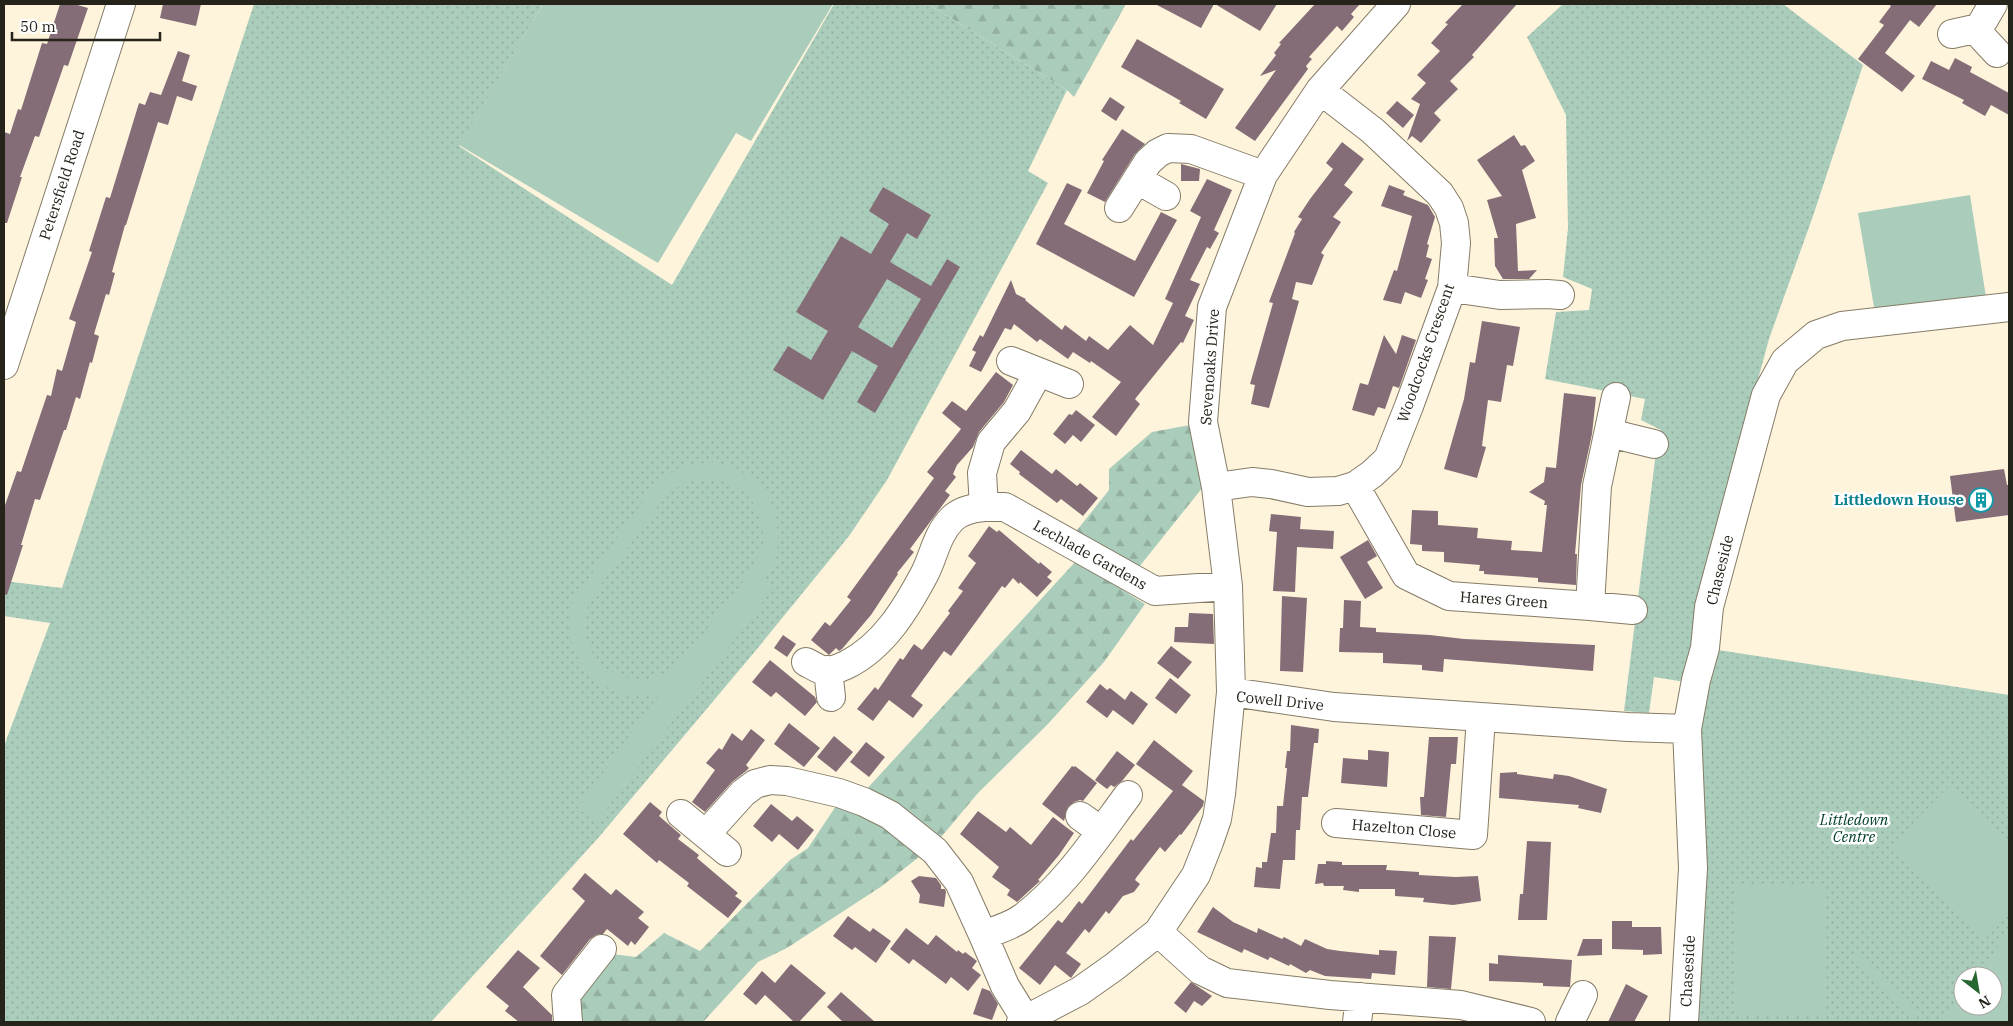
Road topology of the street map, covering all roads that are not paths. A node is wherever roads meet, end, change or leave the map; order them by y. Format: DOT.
graph roads {
  1 [pos="121,4"];
  2 [pos="1993,4"];
  3 [pos="1392,5"];
  4 [pos="1979,28"];
  5 [pos="1952,34"];
  6 [pos="1997,52"];
  7 [pos="1320,90"];
  8 [pos="1263,175"];
  9 [pos="1138,180"];
  10 [pos="1166,196"];
  11 [pos="1119,208"];
  12 [pos="1452,288"];
  13 [pos="1560,296"];
  14 [pos="2009,307"];
  15 [pos="1011,361"];
  16 [pos="4,366"];
  17 [pos="1038,373"];
  18 [pos="1069,384"];
  19 [pos="1616,397"];
  20 [pos="1609,433"];
  21 [pos="1654,444"];
  22 [pos="1354,486"];
  23 [pos="1216,487"];
  24 [pos="984,507"];
  25 [pos="1228,586"];
  26 [pos="1590,606"];
  27 [pos="1633,610"];
  28 [pos="822,676"];
  29 [pos="1231,692"];
  30 [pos="1481,717"];
  31 [pos="1687,728"];
  32 [pos="1128,795"];
  33 [pos="681,814"];
  34 [pos="1336,823"];
  35 [pos="706,834"];
  36 [pos="727,852"];
  37 [pos="1158,932"];
  38 [pos="983,935"];
  39 [pos="602,948"];
  40 [pos="1583,995"];
  41 [pos="1359,1010"];
  42 [pos="1023,1021"];
  43 [pos="568,1022"];
  44 [pos="1531,1022"];
  45 [pos="1570,1022"];
  46 [pos="1684,1022"];
  1 -- 16 [label="street, Petersfield Road"];
  2 -- 4 [label="street"];
  3 -- 7 [label="street, Sevenoaks Drive"];
  4 -- 5 [label="street"];
  4 -- 6 [label="street"];
  7 -- 8 [label="street, Sevenoaks Drive"];
  7 -- 12 [label="street, Woodcocks Crescent"];
  8 -- 9 [label="street"];
  8 -- 23 [label="street, Sevenoaks Drive"];
  9 -- 10 [label="street"];
  9 -- 11 [label="street"];
  12 -- 13 [label="street"];
  12 -- 22 [label="street, Woodcocks Crescent"];
  14 -- 31 [label="street, Chaseside"];
  15 -- 17 [label="street"];
  17 -- 18 [label="street"];
  17 -- 24 [label="street"];
  19 -- 20 [label="street"];
  20 -- 21 [label="street"];
  20 -- 26 [label="street"];
  22 -- 23 [label="street, Woodcocks Crescent"];
  22 -- 26 [label="street, Hares Green"];
  23 -- 25 [label="street, Sevenoaks Drive"];
  24 -- 25 [label="street, Lechlade Gardens"];
  24 -- 28 [label="street, Lechlade Gardens"];
  25 -- 29 [label="street, Sevenoaks Drive"];
  26 -- 27 [label="street, Hares Green"];
  29 -- 30 [label="street, Cowell Drive"];
  29 -- 37 [label="street, Cowell Drive"];
  30 -- 31 [label="street, Cowell Drive"];
  30 -- 34 [label="street, Hazelton Close"];
  31 -- 46 [label="street, Chaseside"];
  32 -- 38 [label="street"];
  33 -- 35 [label="street"];
  35 -- 36 [label="street"];
  35 -- 38 [label="street"];
  37 -- 41 [label="street"];
  37 -- 42 [label="street, Cowell Drive"];
  38 -- 42 [label="street"];
  39 -- 43 [label="street"];
  40 -- 45 [label="street"];
  41 -- 44 [label="street"];
}
